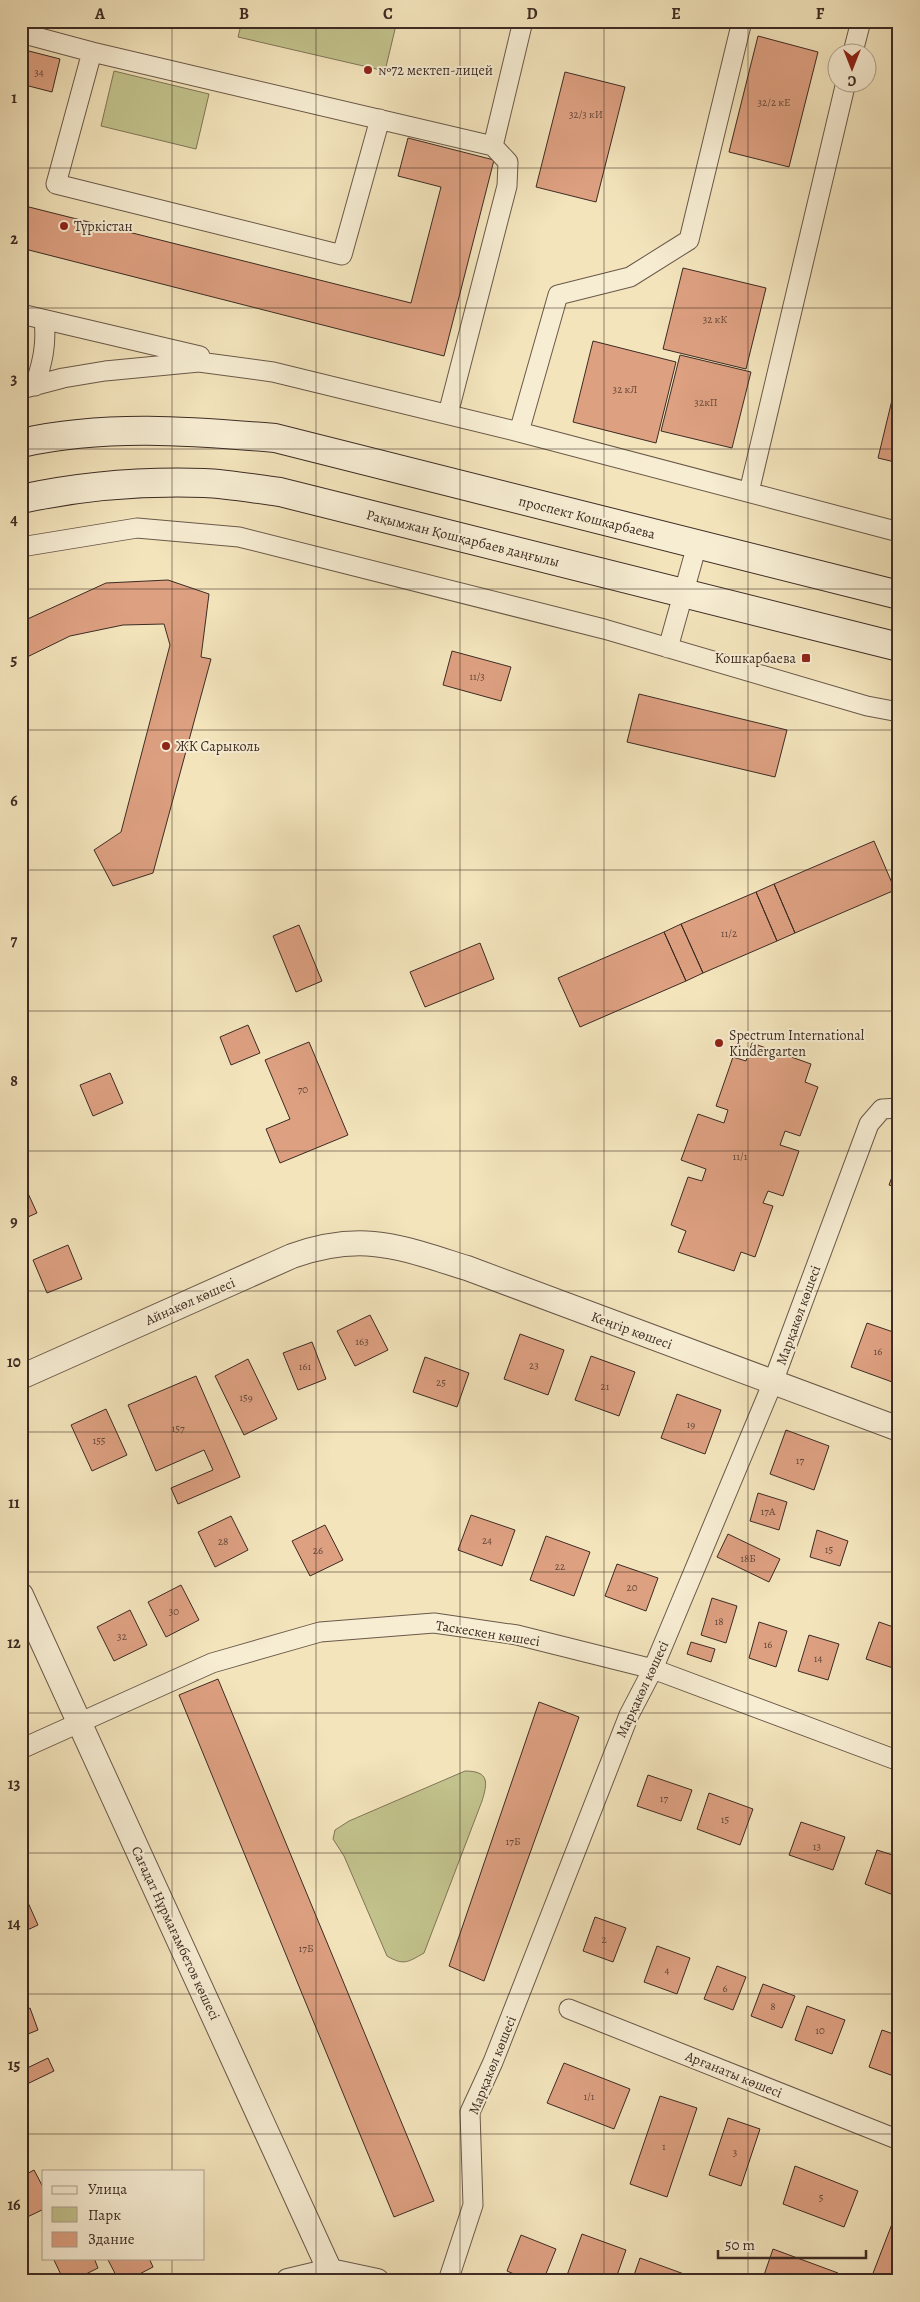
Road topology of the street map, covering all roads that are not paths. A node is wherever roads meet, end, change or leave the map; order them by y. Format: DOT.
graph roads {
  1 [pos="523,21"];
  2 [pos="742,21"];
  3 [pos="861,21"];
  4 [pos="21,33"];
  5 [pos="856,42"];
  6 [pos="92,52"];
  7 [pos="844,92"];
  8 [pos="380,119"];
  9 [pos="493,146"];
  10 [pos="34,318"];
  11 [pos="21,329"];
  12 [pos="262,370"];
  13 [pos="28,388"];
  14 [pos="448,414"];
  15 [pos="519,432"];
  16 [pos="21,444"];
  17 [pos="749,492"];
  18 [pos="21,499"];
  19 [pos="899,532"];
  20 [pos="697,545"];
  21 [pos="21,547"];
  22 [pos="683,593"];
  23 [pos="899,595"];
  24 [pos="899,647"];
  25 [pos="668,648"];
  26 [pos="899,712"];
  27 [pos="890,1108"];
  28 [pos="363,1242"];
  29 [pos="21,1377"];
  30 [pos="773,1382"];
  31 [pos="899,1429"];
  32 [pos="21,1596"];
  33 [pos="653,1669"];
  34 [pos="80,1723"];
  35 [pos="21,1749"];
  36 [pos="899,1761"];
  37 [pos="569,2009"];
  38 [pos="899,2140"];
  39 [pos="330,2272"];
  40 [pos="288,2281"];
  41 [pos="377,2281"];
  42 [pos="448,2281"];
  1 -- 9 [label="street"];
  2 -- 15 [label="street"];
  3 -- 5 [label="street"];
  4 -- 6 [label="street"];
  6 -- 8 [label="street"];
  6 -- 8 [label="street"];
  7 -- 17 [label="street"];
  8 -- 9 [label="street"];
  9 -- 14 [label="street"];
  10 -- 11 [label="street"];
  10 -- 12 [label="street"];
  10 -- 13 [label="street"];
  12 -- 13 [label="street"];
  12 -- 14 [label="street"];
  14 -- 15 [label="street"];
  15 -- 17 [label="street"];
  16 -- 20 [label="main road, проспект Кошкарбаева"];
  17 -- 19 [label="street"];
  18 -- 22 [label="main road, Рақымжан Қошқарбаев даңғылы"];
  20 -- 22 [label="street"];
  20 -- 23 [label="main road, проспект Кошкарбаева"];
  21 -- 25 [label="street"];
  22 -- 24 [label="main road, Рақымжан Қошқарбаев даңғылы"];
  22 -- 25 [label="street"];
  25 -- 26 [label="street"];
  27 -- 30 [label="street, Марқакөл көшесі"];
  28 -- 29 [label="street, Айнакөл көшесі"];
  28 -- 30 [label="street, Кеңгір көшесі"];
  30 -- 31 [label="street, Кеңгір көшесі"];
  30 -- 33 [label="street, Марқакөл көшесі"];
  32 -- 34 [label="street, Сағадат Нұрмағамбетов көшесі"];
  33 -- 34 [label="street, Таскескен көшесі"];
  33 -- 36 [label="street, Таскескен көшесі"];
  33 -- 42 [label="street, Марқакөл көшесі"];
  34 -- 35 [label="street, Таскескен көшесі"];
  34 -- 39 [label="street, Сағадат Нұрмағамбетов көшесі"];
  37 -- 38 [label="street, Арғанаты көшесі"];
  39 -- 40 [label="street"];
  39 -- 41 [label="street"];
}
